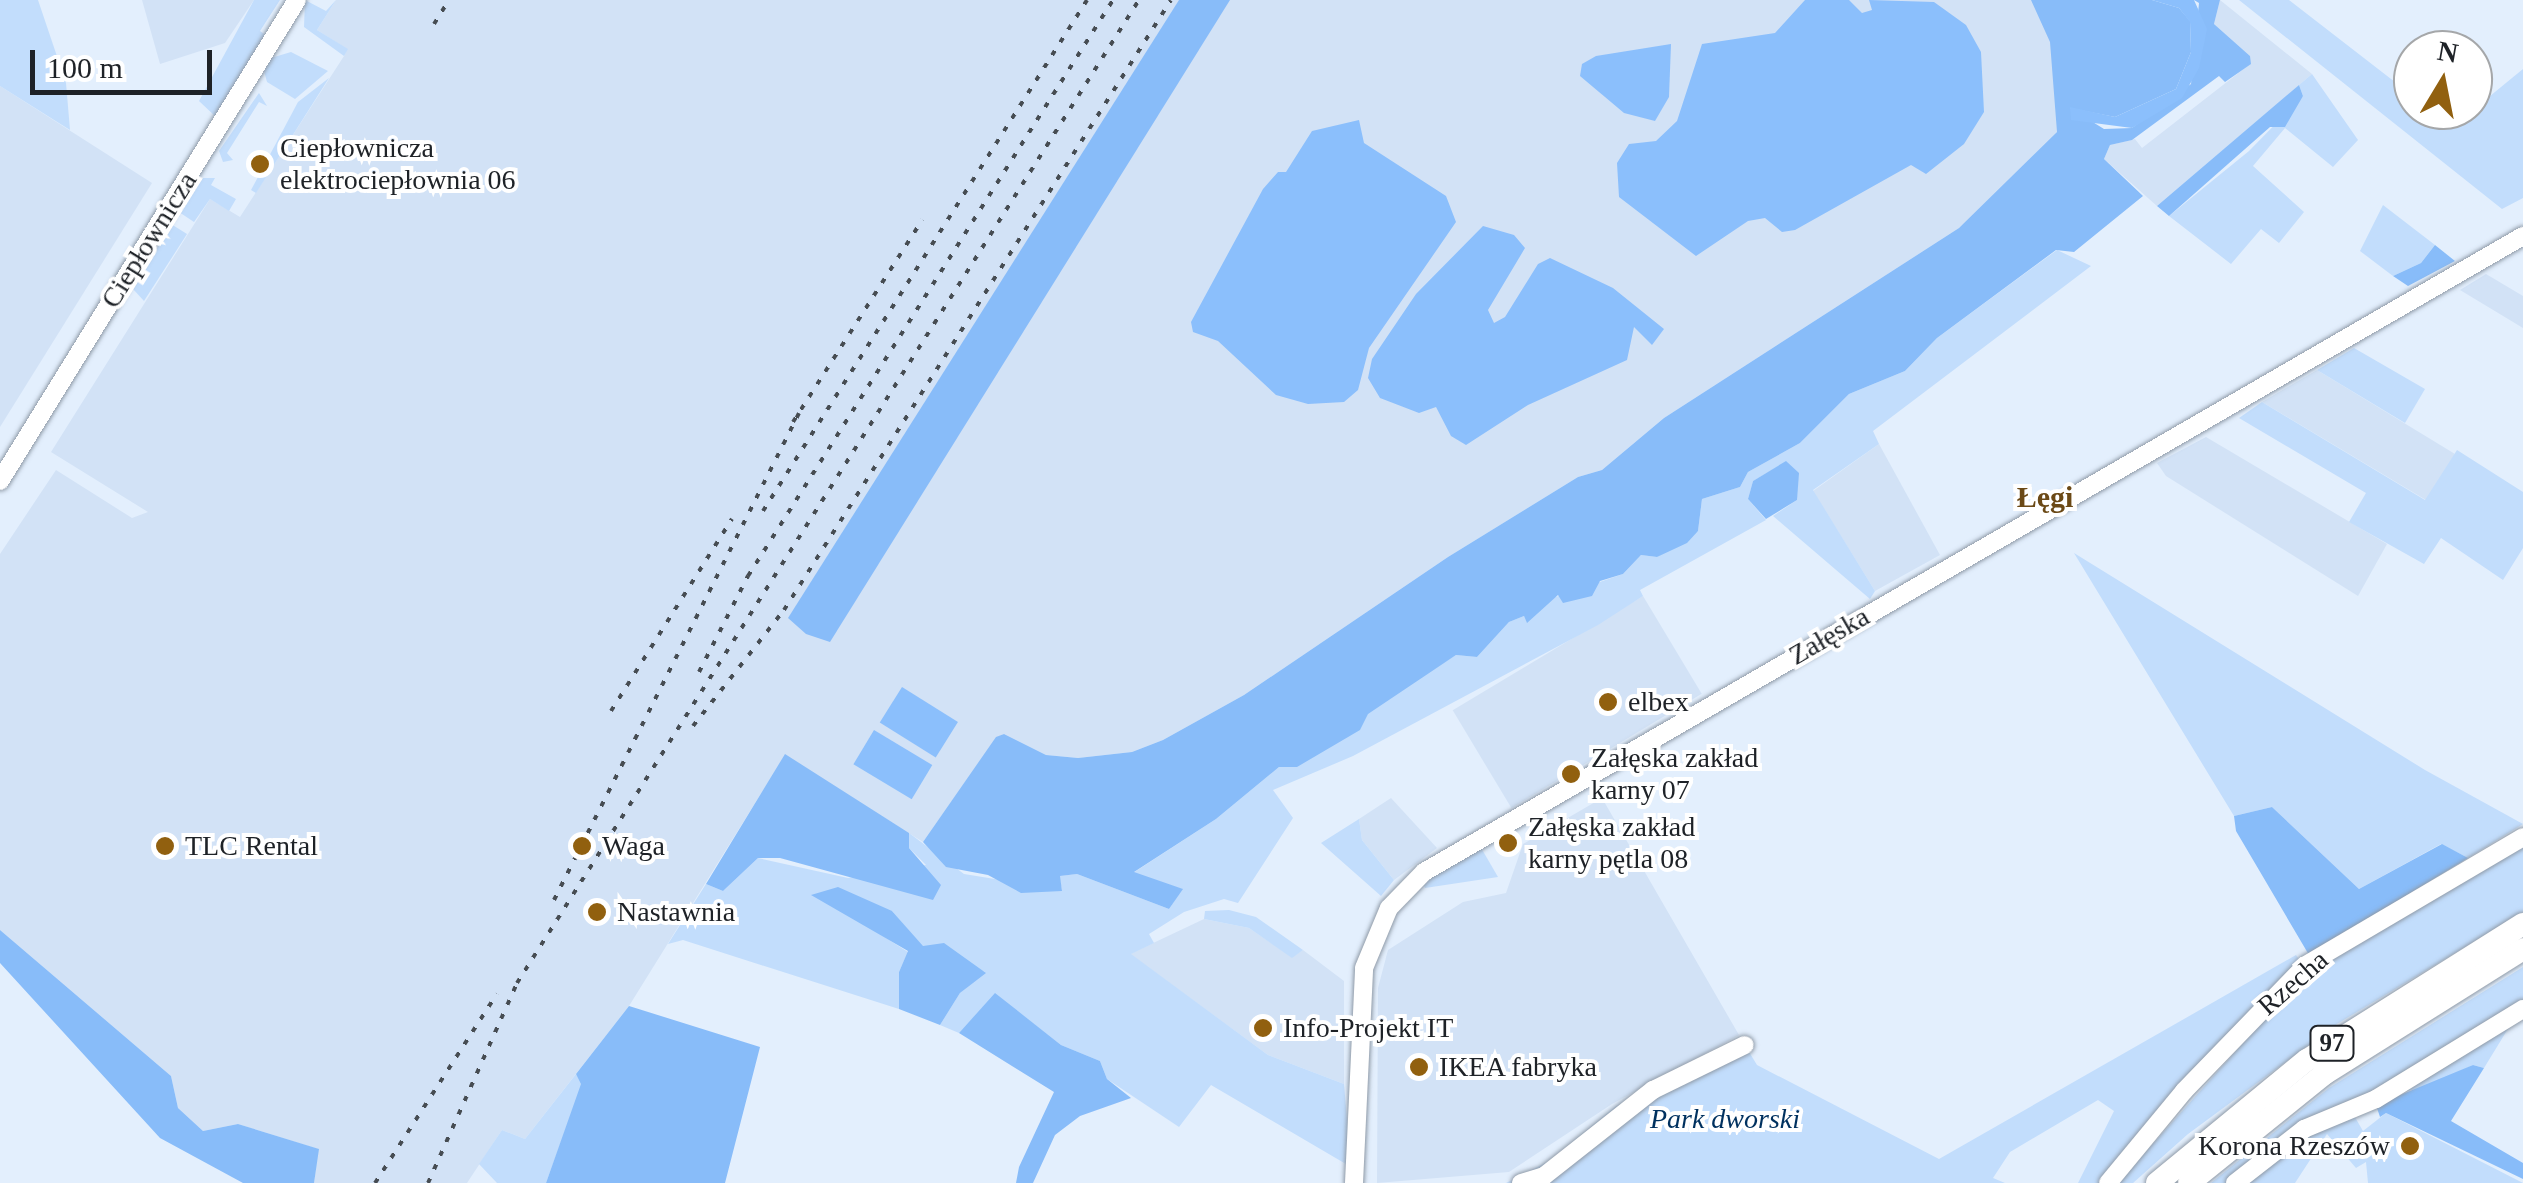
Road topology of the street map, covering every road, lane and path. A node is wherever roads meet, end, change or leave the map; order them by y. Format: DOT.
graph roads {
  1 [pos="297,0"];
  2 [pos="2523,236"];
  3 [pos="0,481"];
  4 [pos="2523,837"];
  5 [pos="2523,924"];
  6 [pos="2523,949"];
  7 [pos="2523,1009"];
  8 [pos="1745,1045"];
  9 [pos="1354,1183"];
  10 [pos="1521,1183"];
  11 [pos="2108,1183"];
  12 [pos="2157,1183"];
  13 [pos="2188,1183"];
  14 [pos="2234,1183"];
  1 -- 3 [label="street, Ciepłownicza"];
  2 -- 9 [label="street, Załęska"];
  4 -- 11 [label="street, Rzecha"];
  5 -- 12 [label="main road, 97"];
  6 -- 13 [label="main road, 97"];
  7 -- 14 [label="street"];
  8 -- 10 [label="street"];
}
